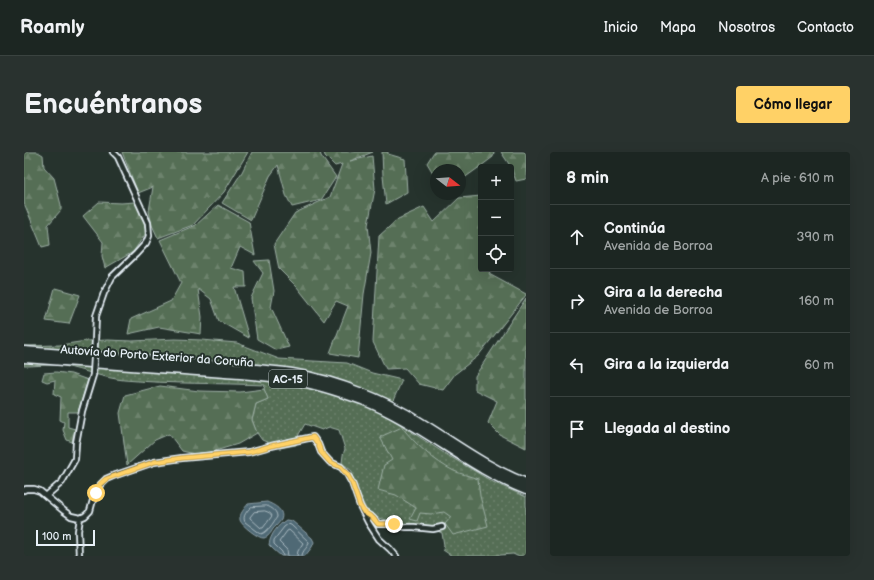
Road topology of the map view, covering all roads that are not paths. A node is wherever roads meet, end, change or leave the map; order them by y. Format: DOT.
graph roads {
  1 [pos="113,152"];
  2 [pos="24,351"];
  3 [pos="24,358"];
  4 [pos="526,483"];
  5 [pos="24,490"];
  6 [pos="526,490"];
  7 [pos="46,496"];
  8 [pos="364,512"];
  9 [pos="80,518"];
  10 [pos="442,527"];
  11 [pos="79,556"];
  12 [pos="396,556"];
  1 -- 7 [label="street, bridge"];
  2 -- 4 [label="highway, Autovía do Porto Exterior da Coruña / AC-15"];
  3 -- 6 [label="highway, Autovía do Porto Exterior da Coruña / AC-15"];
  5 -- 7 [label="street"];
  7 -- 9 [label="street"];
  8 -- 9 [label="street"];
  8 -- 10 [label="street"];
  8 -- 12 [label="street"];
  9 -- 11 [label="street"];
}
